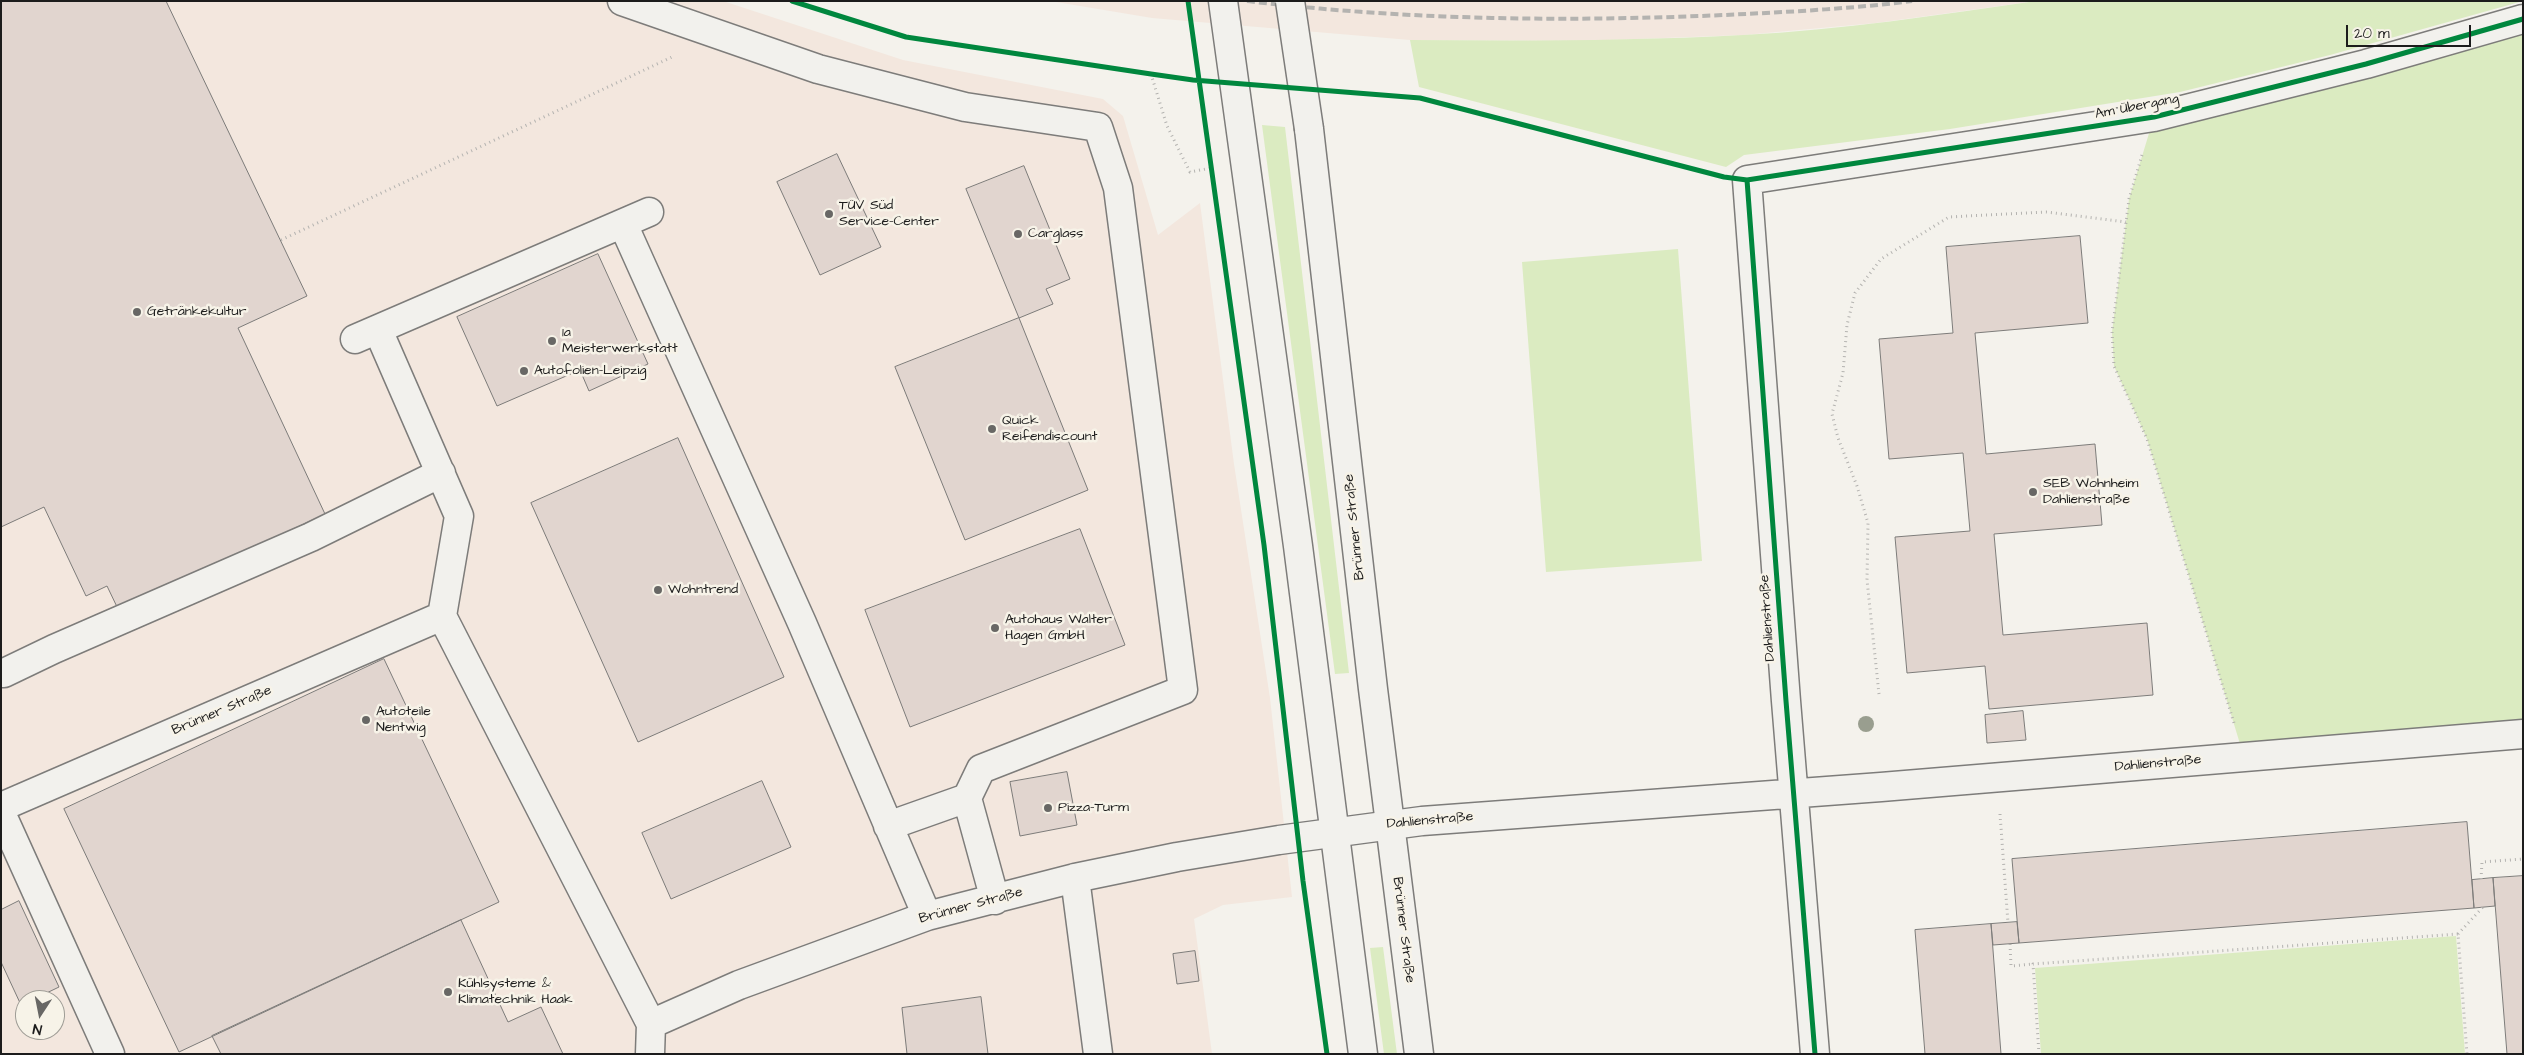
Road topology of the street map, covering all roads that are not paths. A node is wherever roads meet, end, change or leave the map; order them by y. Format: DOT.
graph roads {
  1 [pos="622,1"];
  2 [pos="1222,1"];
  3 [pos="1290,1"];
  4 [pos="2523,20"];
  5 [pos="1747,180"];
  6 [pos="649,212"];
  7 [pos="623,224"];
  8 [pos="441,474"];
  9 [pos="442,616"];
  10 [pos="4,673"];
  11 [pos="2523,734"];
  12 [pos="1794,794"];
  13 [pos="966,798"];
  14 [pos="1,807"];
  15 [pos="1,814"];
  16 [pos="1390,824"];
  17 [pos="888,826"];
  18 [pos="1335,832"];
  19 [pos="1075,878"];
  20 [pos="994,900"];
  21 [pos="927,916"];
  22 [pos="651,1024"];
  23 [pos="110,1054"];
  24 [pos="650,1054"];
  25 [pos="1098,1054"];
  26 [pos="1363,1054"];
  27 [pos="1419,1054"];
  28 [pos="1815,1054"];
  1 -- 13 [label="street"];
  2 -- 18 [label="street"];
  3 -- 16 [label="street, Brünner Straße, bridge"];
  4 -- 5 [label="street, Am Übergang"];
  5 -- 12 [label="street, Dahlienstraße"];
  6 -- 7 [label="street"];
  7 -- 8 [label="street"];
  7 -- 17 [label="street"];
  8 -- 9 [label="street"];
  8 -- 10 [label="street"];
  9 -- 14 [label="street, Brünner Straße"];
  9 -- 22 [label="street"];
  11 -- 12 [label="street, Dahlienstraße"];
  12 -- 16 [label="street, Dahlienstraße"];
  12 -- 28 [label="street, Dahlienstraße"];
  13 -- 17 [label="street"];
  13 -- 20 [label="street"];
  15 -- 23 [label="street"];
  16 -- 18 [label="street, Dahlienstraße"];
  16 -- 27 [label="street, Brünner Straße"];
  17 -- 21 [label="street"];
  18 -- 19 [label="street, Brünner Straße"];
  18 -- 26 [label="street"];
  19 -- 20 [label="street, Brünner Straße"];
  19 -- 25 [label="street"];
  20 -- 21 [label="street, Brünner Straße"];
  21 -- 22 [label="street, Brünner Straße"];
  22 -- 24 [label="street"];
}
